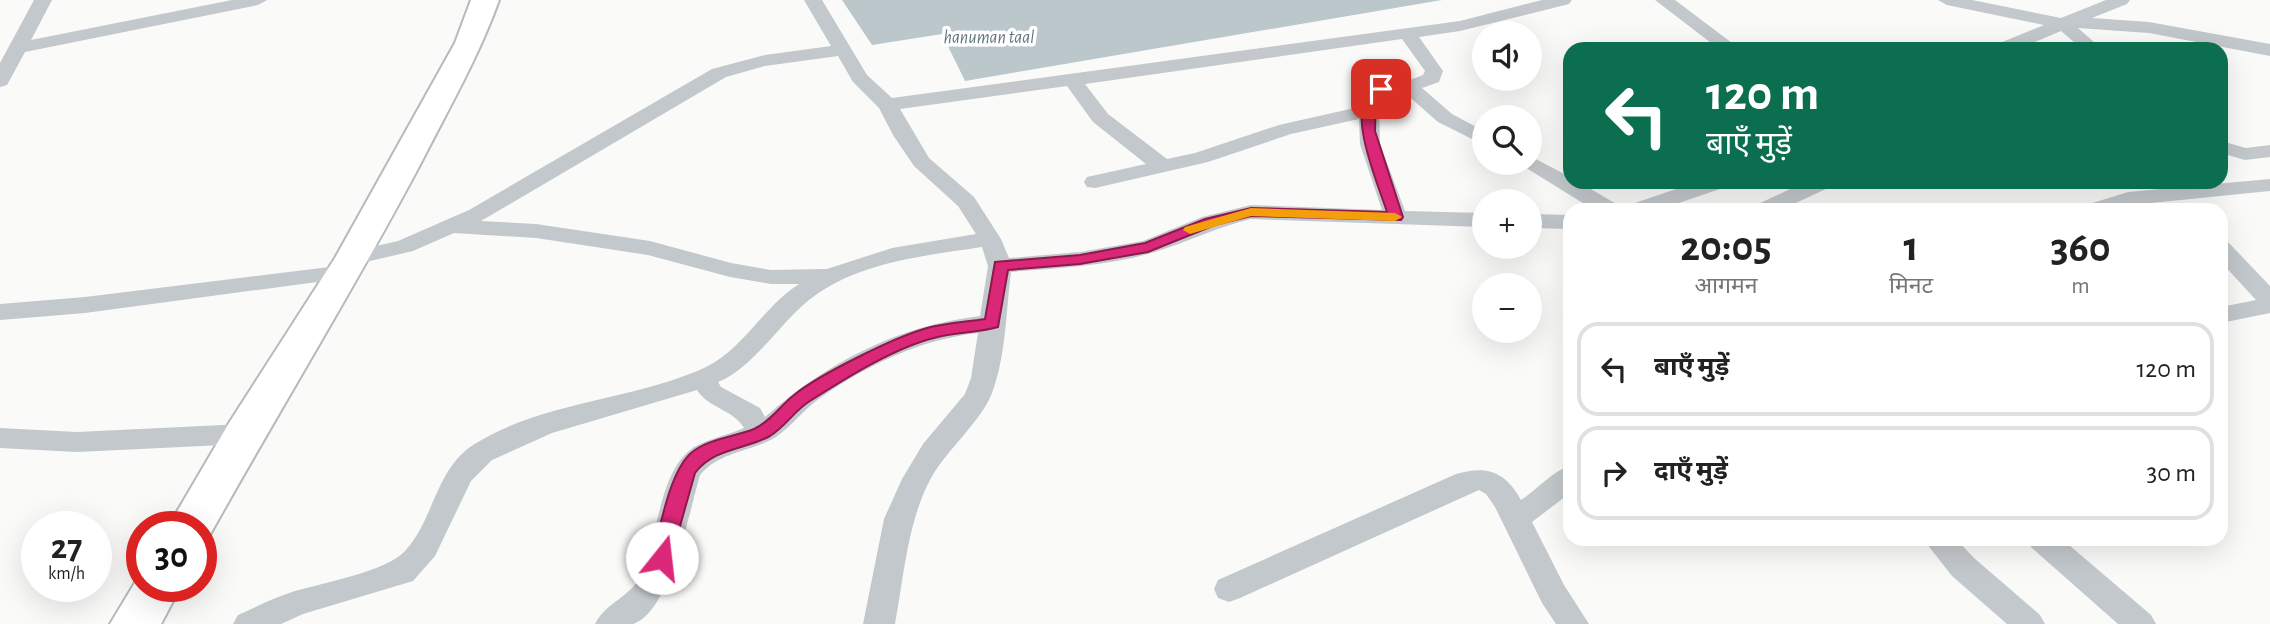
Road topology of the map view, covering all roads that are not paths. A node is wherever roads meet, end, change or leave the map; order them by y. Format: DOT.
graph roads {
  1 [pos="43,0"];
  2 [pos="258,0"];
  3 [pos="485,0"];
  4 [pos="813,0"];
  5 [pos="1563,0"];
  6 [pos="1664,0"];
  7 [pos="1947,0"];
  8 [pos="2121,0"];
  9 [pos="2068,23"];
  10 [pos="1407,33"];
  11 [pos="1721,42"];
  12 [pos="2020,42"];
  13 [pos="2086,42"];
  14 [pos="2227,42"];
  15 [pos="2228,42"];
  16 [pos="18,48"];
  17 [pos="844,50"];
  18 [pos="2270,50"];
  19 [pos="3,72"];
  20 [pos="1073,80"];
  21 [pos="1409,87"];
  22 [pos="888,105"];
  23 [pos="1370,111"];
  24 [pos="1472,133"];
  25 [pos="2228,149"];
  26 [pos="2270,150"];
  27 [pos="2245,154"];
  28 [pos="1162,166"];
  29 [pos="1542,169"];
  30 [pos="2270,172"];
  31 [pos="1095,182"];
  32 [pos="1563,182"];
  33 [pos="2270,185"];
  34 [pos="2228,186"];
  35 [pos="1575,189"];
  36 [pos="1698,189"];
  37 [pos="1807,189"];
  38 [pos="2176,189"];
  39 [pos="2128,199"];
  40 [pos="1598,203"];
  41 [pos="1657,203"];
  42 [pos="1778,203"];
  43 [pos="2116,203"];
  44 [pos="2136,203"];
  45 [pos="1396,217"];
  46 [pos="1472,220"];
  47 [pos="1542,221"];
  48 [pos="1563,222"];
  49 [pos="448,227"];
  50 [pos="990,239"];
  51 [pos="2228,256"];
  52 [pos="349,265"];
  53 [pos="1000,266"];
  54 [pos="829,276"];
  55 [pos="2270,303"];
  56 [pos="0,312"];
  57 [pos="2228,313"];
  58 [pos="992,323"];
  59 [pos="703,379"];
  60 [pos="761,433"];
  61 [pos="244,434"];
  62 [pos="0,438"];
  63 [pos="1563,483"];
  64 [pos="200,511"];
  65 [pos="1515,518"];
  66 [pos="1944,546"];
  67 [pos="2050,546"];
  68 [pos="1228,589"];
  69 [pos="148,602"];
  70 [pos="135,624"];
  71 [pos="249,624"];
  72 [pos="611,624"];
  73 [pos="879,624"];
  74 [pos="1573,624"];
  75 [pos="2029,624"];
  76 [pos="2140,624"];
  1 -- 16 [label="street"];
  2 -- 16 [label="street"];
  3 -- 52 [label="main road"];
  4 -- 17 [label="street"];
  5 -- 10 [label="street"];
  6 -- 11 [label="street"];
  7 -- 9 [label="street"];
  8 -- 9 [label="street"];
  9 -- 12 [label="street"];
  9 -- 13 [label="street"];
  9 -- 14 [label="street"];
  10 -- 20 [label="street"];
  10 -- 21 [label="street"];
  15 -- 18 [label="street"];
  16 -- 19 [label="street"];
  17 -- 22 [label="street"];
  17 -- 49 [label="street"];
  20 -- 22 [label="street"];
  20 -- 28 [label="street"];
  21 -- 23 [label="street"];
  21 -- 24 [label="street"];
  22 -- 50 [label="street"];
  23 -- 28 [label="street"];
  23 -- 45 [label="street"];
  25 -- 27 [label="street"];
  26 -- 27 [label="street"];
  27 -- 30 [label="street"];
  28 -- 31 [label="street"];
  29 -- 32 [label="street"];
  33 -- 34 [label="street"];
  35 -- 40 [label="street"];
  36 -- 41 [label="street"];
  37 -- 42 [label="street"];
  38 -- 39 [label="street"];
  39 -- 43 [label="street"];
  39 -- 44 [label="street"];
  45 -- 46 [label="street"];
  45 -- 53 [label="street"];
  47 -- 48 [label="street"];
  49 -- 52 [label="street"];
  49 -- 54 [label="street"];
  50 -- 53 [label="street"];
  50 -- 54 [label="street"];
  51 -- 55 [label="street"];
  52 -- 56 [label="street"];
  52 -- 61 [label="main road"];
  53 -- 58 [label="street"];
  54 -- 59 [label="street"];
  55 -- 57 [label="street"];
  58 -- 60 [label="street"];
  58 -- 73 [label="street"];
  59 -- 60 [label="street"];
  59 -- 71 [label="street"];
  60 -- 72 [label="street"];
  61 -- 62 [label="street"];
  61 -- 64 [label="main road"];
  63 -- 65 [label="street"];
  65 -- 68 [label="street"];
  65 -- 74 [label="street"];
  66 -- 75 [label="street"];
  67 -- 76 [label="street"];
  69 -- 70 [label="main road"];
}
